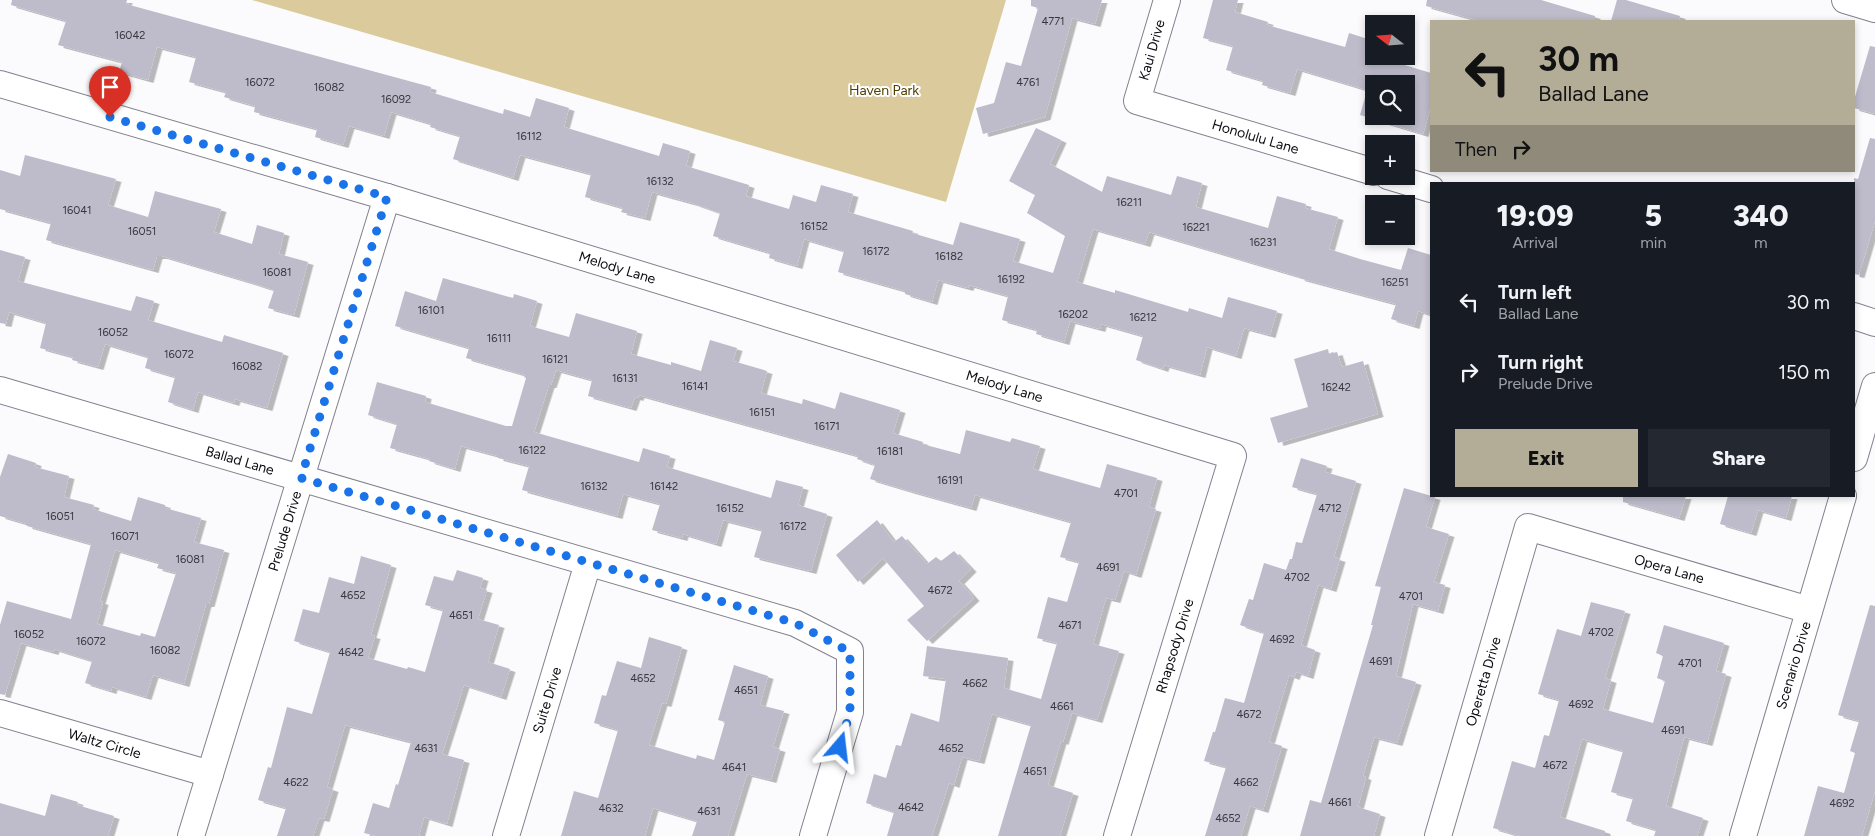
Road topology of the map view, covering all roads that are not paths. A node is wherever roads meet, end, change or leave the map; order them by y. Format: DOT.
graph roads {
  1 [pos="1167,0"];
  2 [pos="1845,0"];
  3 [pos="1875,9"];
  4 [pos="0,84"];
  5 [pos="1137,101"];
  6 [pos="1365,169"];
  7 [pos="1415,184"];
  8 [pos="1430,189"];
  9 [pos="387,197"];
  10 [pos="1855,316"];
  11 [pos="1875,323"];
  12 [pos="1875,386"];
  13 [pos="0,390"];
  14 [pos="1855,455"];
  15 [pos="1233,456"];
  16 [pos="301,478"];
  17 [pos="1843,497"];
  18 [pos="1528,527"];
  19 [pos="588,562"];
  20 [pos="1809,610"];
  21 [pos="0,714"];
  22 [pos="210,774"];
  23 [pos="191,836"];
  24 [pos="506,836"];
  25 [pos="813,836"];
  26 [pos="1118,836"];
  27 [pos="1438,836"];
  28 [pos="1743,836"];
  1 -- 5 [label="street, Kaui Drive"];
  2 -- 3 [label="street"];
  4 -- 9 [label="street, Melody Lane"];
  5 -- 6 [label="street, Honolulu Lane"];
  7 -- 8 [label="street"];
  9 -- 15 [label="street, Melody Lane"];
  9 -- 16 [label="street, Prelude Drive"];
  10 -- 11 [label="street"];
  12 -- 14 [label="street"];
  13 -- 16 [label="street, Ballad Lane"];
  15 -- 26 [label="street, Rhapsody Drive"];
  16 -- 19 [label="street, Ballad Lane"];
  16 -- 22 [label="street, Prelude Drive"];
  17 -- 20 [label="street, Scenario Drive"];
  18 -- 20 [label="street, Opera Lane"];
  18 -- 27 [label="street, Operetta Drive"];
  19 -- 24 [label="street, Suite Drive"];
  19 -- 25 [label="street, Ballad Lane"];
  20 -- 28 [label="street, Scenario Drive"];
  21 -- 22 [label="street, Waltz Circle"];
  22 -- 23 [label="street, Prelude Drive"];
}
